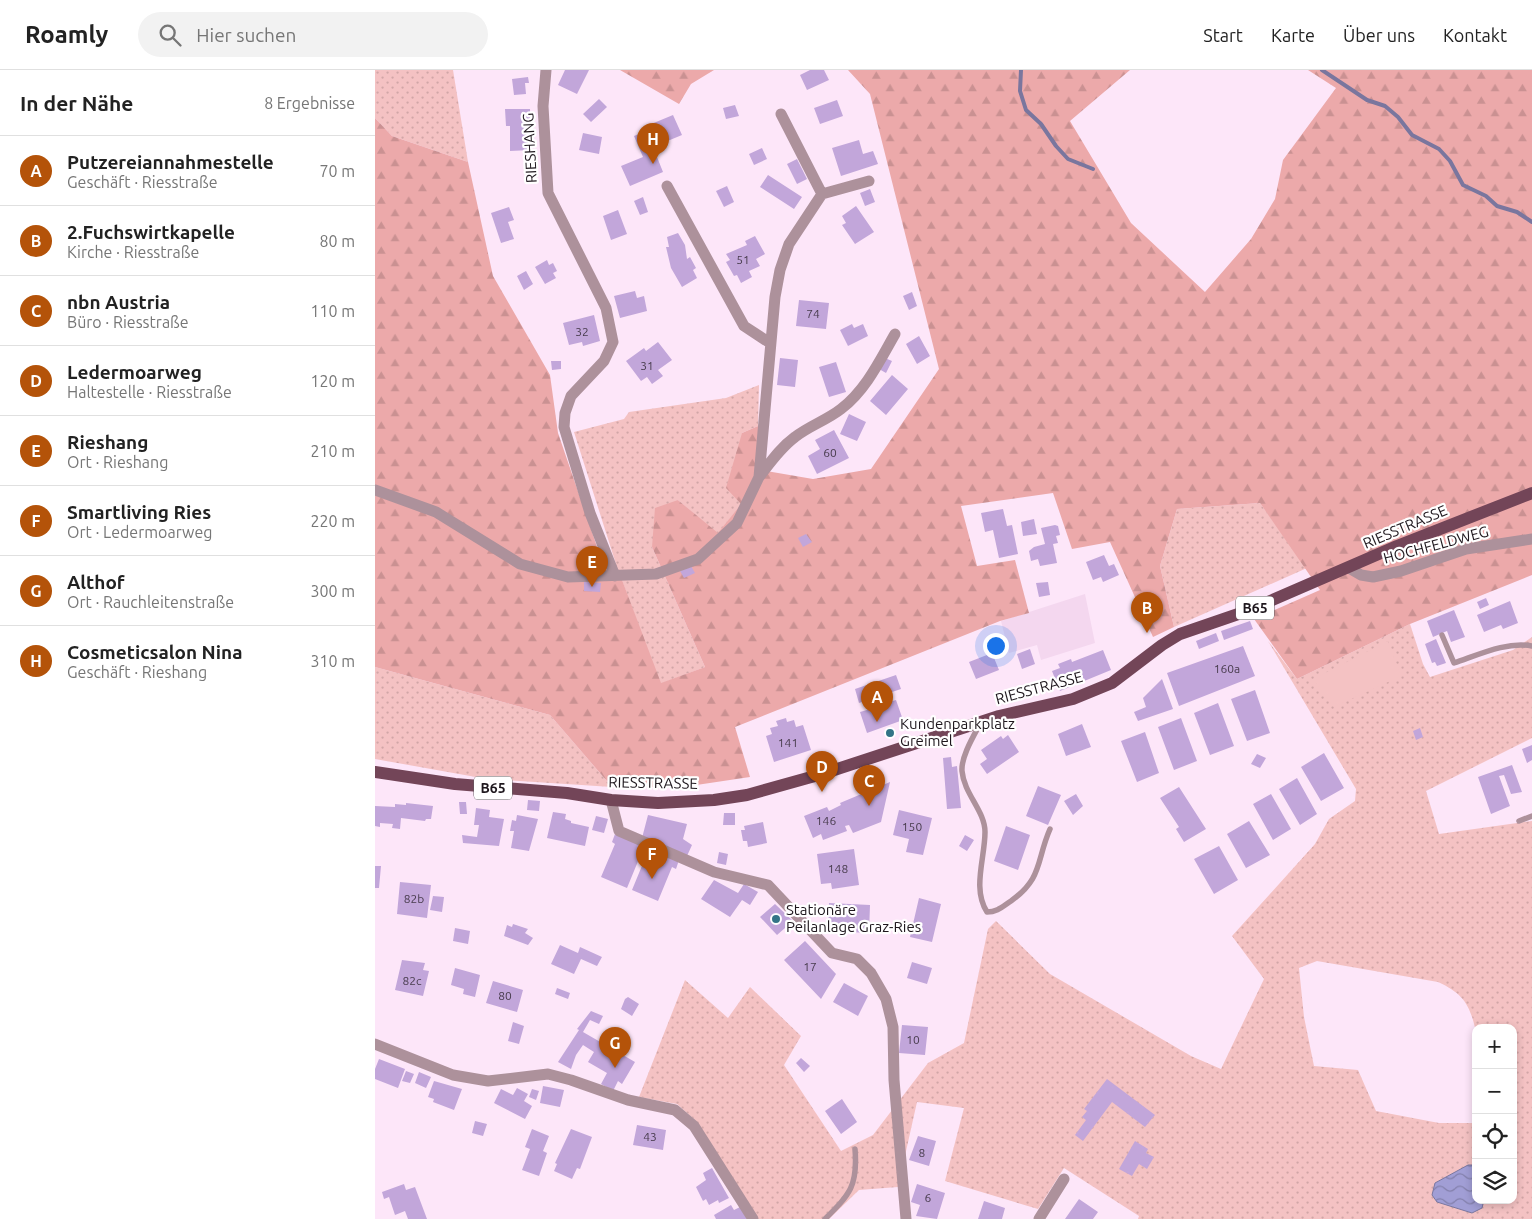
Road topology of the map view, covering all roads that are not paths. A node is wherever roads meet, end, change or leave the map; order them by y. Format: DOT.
graph roads {
  1 [pos="546,70"];
  2 [pos="781,114"];
  3 [pos="869,181"];
  4 [pos="667,186"];
  5 [pos="822,194"];
  6 [pos="895,334"];
  7 [pos="770,344"];
  8 [pos="759,477"];
  9 [pos="375,490"];
  10 [pos="1532,494"];
  11 [pos="1532,539"];
  12 [pos="1349,568"];
  13 [pos="615,576"];
  14 [pos="1442,635"];
  15 [pos="1532,646"];
  16 [pos="981,721"];
  17 [pos="375,772"];
  18 [pos="611,800"];
  19 [pos="1532,816"];
  20 [pos="1519,821"];
  21 [pos="1050,829"];
  22 [pos="375,1044"];
  23 [pos="855,1149"];
  24 [pos="1063,1179"];
  25 [pos="754,1218"];
  26 [pos="825,1219"];
  27 [pos="906,1219"];
  28 [pos="1039,1219"];
  1 -- 13 [label="street, RIESHANG"];
  2 -- 5 [label="street"];
  3 -- 5 [label="street"];
  4 -- 7 [label="street"];
  5 -- 7 [label="street"];
  6 -- 8 [label="street"];
  7 -- 8 [label="street"];
  8 -- 13 [label="street"];
  9 -- 13 [label="street"];
  10 -- 12 [label="main road, RIESSTRASSE / B65"];
  11 -- 12 [label="street, HOCHFELDWEG"];
  12 -- 16 [label="main road, RIESSTRASSE / B65"];
  14 -- 15 [label="lane"];
  16 -- 18 [label="main road, RIESSTRASSE / B65"];
  16 -- 21 [label="lane"];
  17 -- 18 [label="main road, RIESSTRASSE / B65"];
  18 -- 27 [label="street"];
  19 -- 20 [label="lane"];
  22 -- 25 [label="street"];
  23 -- 26 [label="lane"];
  24 -- 28 [label="street"];
}
